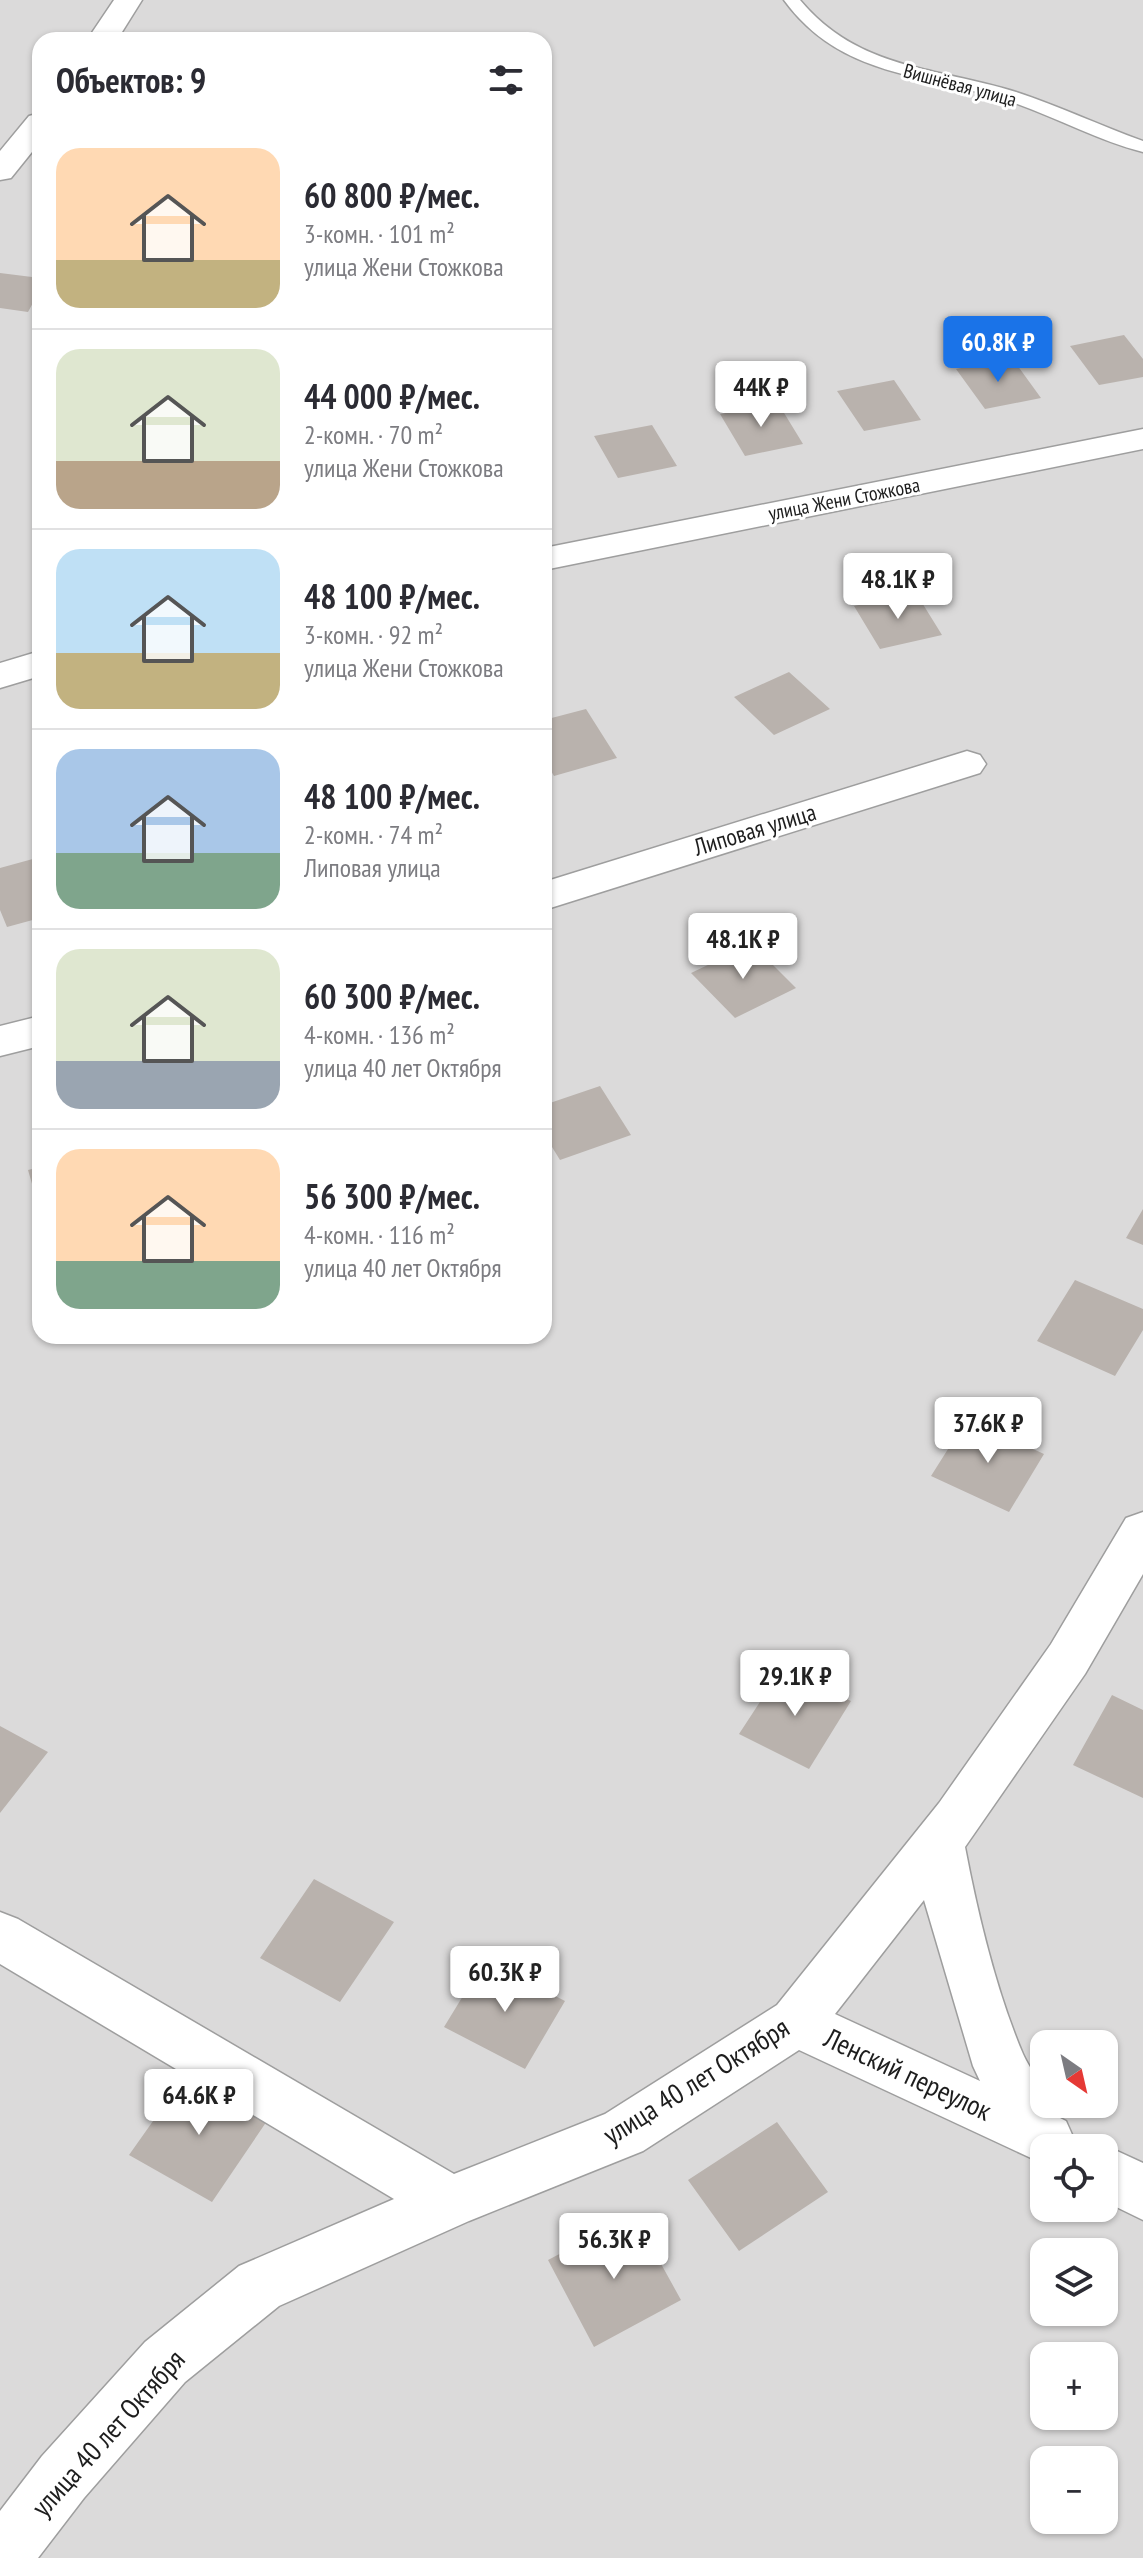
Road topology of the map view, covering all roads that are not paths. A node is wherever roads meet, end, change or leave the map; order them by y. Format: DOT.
graph roads {
  1 [pos="128,0"];
  2 [pos="792,0"];
  3 [pos="107,32"];
  4 [pos="32,132"];
  5 [pos="1143,147"];
  6 [pos="0,171"];
  7 [pos="1143,439"];
  8 [pos="552,557"];
  9 [pos="32,666"];
  10 [pos="0,676"];
  11 [pos="967,764"];
  12 [pos="552,894"];
  13 [pos="32,1033"];
  14 [pos="0,1041"];
  15 [pos="1143,1532"];
  16 [pos="939,1842"];
  17 [pos="0,1936"];
  18 [pos="796,2022"];
  19 [pos="1035,2134"];
  20 [pos="1047,2134"];
  21 [pos="1118,2179"];
  22 [pos="1143,2193"];
  23 [pos="450,2202"];
  24 [pos="1,2558"];
  1 -- 3 [label="street"];
  2 -- 5 [label="lane, Вишнёвая улица"];
  4 -- 6 [label="street"];
  7 -- 8 [label="street, улица Жени Стожкова"];
  9 -- 10 [label="street"];
  11 -- 12 [label="street, Липовая улица"];
  13 -- 14 [label="street"];
  15 -- 16 [label="street, улица 40 лет Октября"];
  16 -- 18 [label="street, улица 40 лет Октября"];
  16 -- 20 [label="street"];
  17 -- 23 [label="street"];
  18 -- 19 [label="street, Ленский переулок"];
  18 -- 23 [label="street, улица 40 лет Октября"];
  21 -- 22 [label="street"];
  23 -- 24 [label="street, улица 40 лет Октября"];
}
